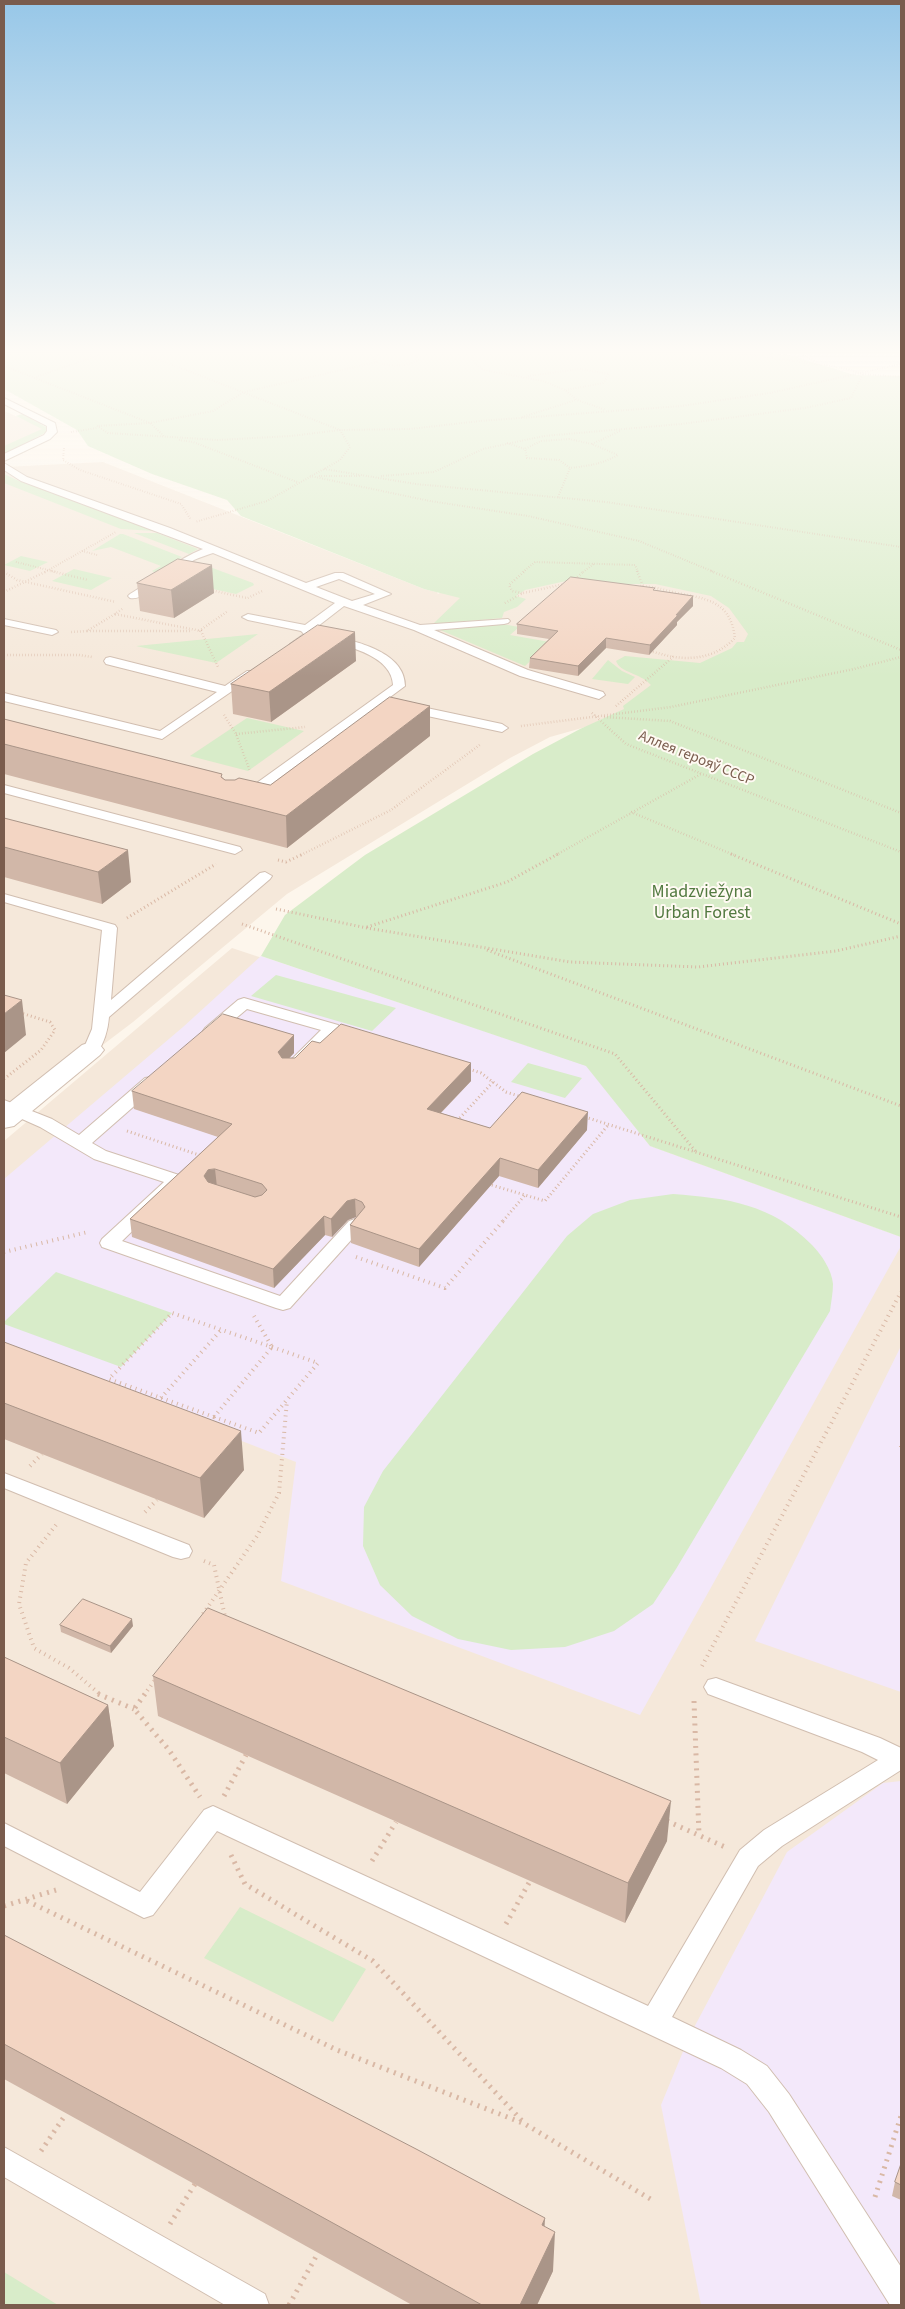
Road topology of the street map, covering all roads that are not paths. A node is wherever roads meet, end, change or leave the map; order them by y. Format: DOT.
graph roads {
  1 [pos="4,466"];
  2 [pos="213,549"];
  3 [pos="305,586"];
  4 [pos="132,601"];
  5 [pos="348,604"];
  6 [pos="248,617"];
  7 [pos="504,621"];
  8 [pos="4,622"];
  9 [pos="418,628"];
  10 [pos="310,631"];
  11 [pos="52,632"];
  12 [pos="287,650"];
  13 [pos="110,661"];
  14 [pos="260,668"];
  15 [pos="222,693"];
  16 [pos="599,695"];
  17 [pos="4,697"];
  18 [pos="19,701"];
  19 [pos="378,702"];
  20 [pos="4,710"];
  21 [pos="502,728"];
  22 [pos="4,789"];
  23 [pos="232,807"];
  24 [pos="205,826"];
  25 [pos="190,838"];
  26 [pos="235,850"];
  27 [pos="265,876"];
  28 [pos="4,898"];
  29 [pos="101,1016"];
  30 [pos="199,1041"];
  31 [pos="90,1050"];
  32 [pos="289,1070"];
  33 [pos="162,1072"];
  34 [pos="8,1112"];
  35 [pos="81,1143"];
  36 [pos="355,1225"];
  37 [pos="4,1480"];
  38 [pos="181,1551"];
  39 [pos="703,1684"];
  40 [pos="900,1759"];
  41 [pos="4,1834"];
  42 [pos="654,2022"];
  43 [pos="14,2167"];
  44 [pos="901,2294"];
  45 [pos="254,2305"];
  1 -- 2 [label="lane"];
  2 -- 3 [label="lane"];
  2 -- 4 [label="lane"];
  3 -- 5 [label="lane"];
  3 -- 5 [label="lane"];
  5 -- 9 [label="lane"];
  5 -- 10 [label="lane"];
  6 -- 10 [label="lane"];
  7 -- 9 [label="lane"];
  8 -- 11 [label="lane"];
  9 -- 16 [label="lane"];
  10 -- 12 [label="lane"];
  10 -- 19 [label="lane"];
  13 -- 15 [label="lane"];
  14 -- 15 [label="lane"];
  15 -- 18 [label="lane"];
  17 -- 18 [label="lane"];
  18 -- 20 [label="lane"];
  19 -- 21 [label="lane"];
  19 -- 23 [label="lane"];
  22 -- 25 [label="lane"];
  24 -- 25 [label="lane"];
  25 -- 26 [label="lane"];
  27 -- 29 [label="lane"];
  28 -- 29 [label="lane"];
  29 -- 31 [label="lane"];
  30 -- 32 [label="lane"];
  31 -- 34 [label="street"];
  33 -- 35 [label="lane"];
  34 -- 35 [label="lane"];
  35 -- 36 [label="lane"];
  37 -- 38 [label="lane"];
  39 -- 40 [label="lane"];
  40 -- 42 [label="lane"];
  41 -- 42 [label="lane"];
  42 -- 44 [label="lane"];
  43 -- 45 [label="lane"];
}
